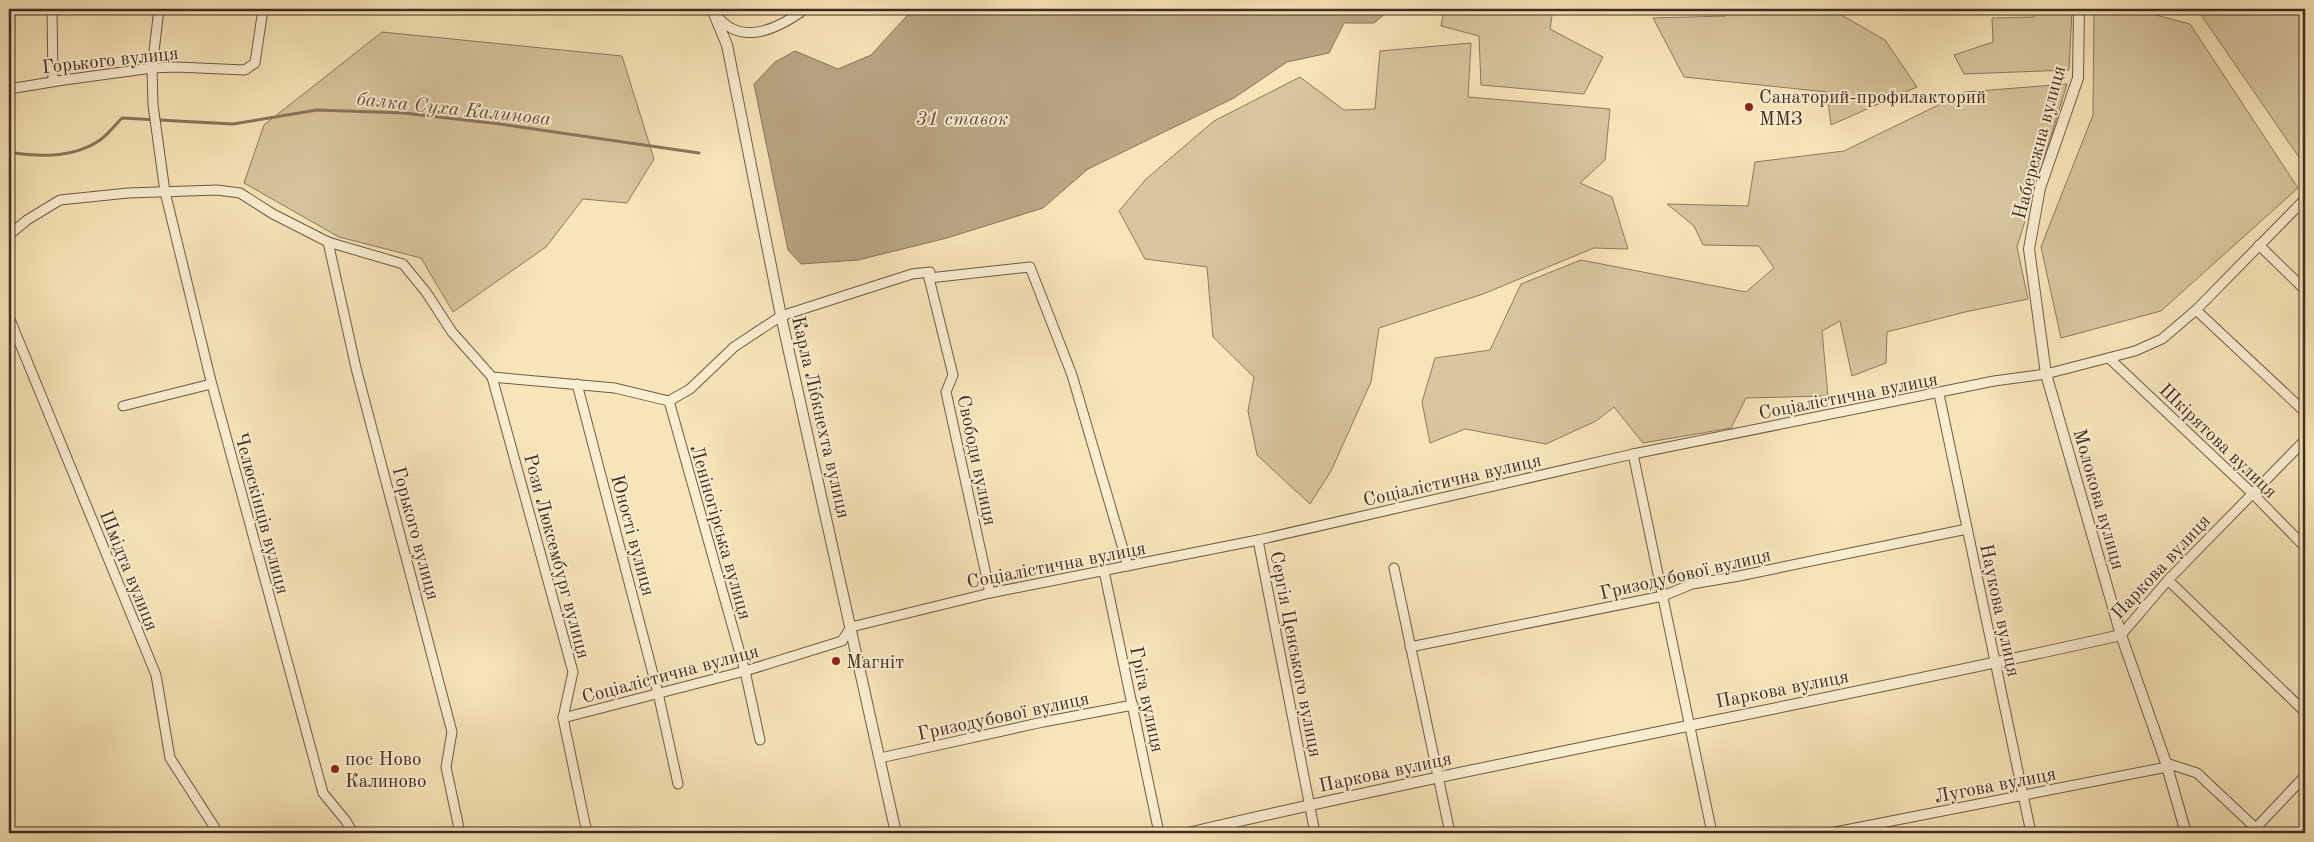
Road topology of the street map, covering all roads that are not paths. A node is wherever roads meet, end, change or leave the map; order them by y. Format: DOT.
graph roads {
  1 [pos="52,9"];
  2 [pos="159,9"];
  3 [pos="263,9"];
  4 [pos="805,9"];
  5 [pos="2079,9"];
  6 [pos="714,12"];
  7 [pos="152,68"];
  8 [pos="53,81"];
  9 [pos="9,89"];
  10 [pos="165,192"];
  11 [pos="2305,199"];
  12 [pos="9,235"];
  13 [pos="328,242"];
  14 [pos="2259,245"];
  15 [pos="929,278"];
  16 [pos="2305,290"];
  17 [pos="2196,310"];
  18 [pos="780,316"];
  19 [pos="9,317"];
  20 [pos="2110,358"];
  21 [pos="2046,374"];
  22 [pos="492,377"];
  23 [pos="211,384"];
  24 [pos="577,384"];
  25 [pos="1939,394"];
  26 [pos="669,401"];
  27 [pos="123,406"];
  28 [pos="2305,412"];
  29 [pos="2305,440"];
  30 [pos="1633,454"];
  31 [pos="2253,494"];
  32 [pos="1967,529"];
  33 [pos="1258,540"];
  34 [pos="2305,548"];
  35 [pos="1128,566"];
  36 [pos="1394,568"];
  37 [pos="1104,571"];
  38 [pos="2168,580"];
  39 [pos="990,593"];
  40 [pos="1663,596"];
  41 [pos="851,627"];
  42 [pos="2121,634"];
  43 [pos="1410,647"];
  44 [pos="1995,663"];
  45 [pos="745,671"];
  46 [pos="658,694"];
  47 [pos="1133,705"];
  48 [pos="2305,712"];
  49 [pos="563,718"];
  50 [pos="1690,724"];
  51 [pos="760,740"];
  52 [pos="880,758"];
  53 [pos="2166,764"];
  54 [pos="2305,776"];
  55 [pos="1438,778"];
  56 [pos="678,784"];
  57 [pos="2023,794"];
  58 [pos="1310,804"];
  59 [pos="2256,831"];
  60 [pos="216,833"];
  61 [pos="353,833"];
  62 [pos="460,833"];
  63 [pos="587,833"];
  64 [pos="896,833"];
  65 [pos="1159,833"];
  66 [pos="1188,833"];
  67 [pos="1315,833"];
  68 [pos="1450,833"];
  69 [pos="1712,833"];
  70 [pos="1830,833"];
  71 [pos="2031,833"];
  72 [pos="2186,833"];
  1 -- 8 [label="street"];
  2 -- 7 [label="street, Челюскінців вулиця"];
  3 -- 7 [label="street, Горького вулиця"];
  4 -- 6 [label="street"];
  5 -- 21 [label="street, Набережна вулиця"];
  6 -- 18 [label="street, Карла Лібкнехта вулиця"];
  7 -- 8 [label="street, Горького вулиця"];
  7 -- 10 [label="street, Челюскінців вулиця"];
  8 -- 9 [label="street, Горького вулиця"];
  10 -- 12 [label="street"];
  10 -- 13 [label="street"];
  10 -- 23 [label="street, Челюскінців вулиця"];
  11 -- 14 [label="street, Соціалістична вулиця"];
  13 -- 22 [label="street"];
  13 -- 62 [label="street, Горького вулиця"];
  14 -- 16 [label="street"];
  14 -- 17 [label="street, Соціалістична вулиця"];
  15 -- 18 [label="street"];
  15 -- 35 [label="street"];
  15 -- 39 [label="street, Свободи вулиця"];
  17 -- 20 [label="street, Соціалістична вулиця"];
  17 -- 28 [label="street"];
  18 -- 26 [label="street"];
  18 -- 41 [label="street, Карла Лібкнехта вулиця"];
  19 -- 60 [label="street, Шмідта вулиця"];
  20 -- 21 [label="street, Соціалістична вулиця"];
  20 -- 31 [label="street, Шкірятова вулиця"];
  21 -- 25 [label="street, Соціалістична вулиця"];
  21 -- 42 [label="street, Молокова вулиця"];
  22 -- 24 [label="street"];
  22 -- 49 [label="street, Рози Люксембург вулиця"];
  23 -- 27 [label="street"];
  23 -- 61 [label="street, Челюскінців вулиця"];
  24 -- 26 [label="street"];
  24 -- 46 [label="street, Юності вулиця"];
  25 -- 30 [label="street, Соціалістична вулиця"];
  25 -- 32 [label="street, Наукова вулиця"];
  26 -- 45 [label="street, Леніногірська вулиця"];
  29 -- 31 [label="street, Паркова вулиця"];
  30 -- 33 [label="street, Соціалістична вулиця"];
  30 -- 40 [label="street"];
  31 -- 34 [label="street, Шкірятова вулиця"];
  31 -- 38 [label="street, Паркова вулиця"];
  32 -- 40 [label="street, Гризодубової вулиця"];
  32 -- 44 [label="street, Наукова вулиця"];
  33 -- 35 [label="street, Соціалістична вулиця"];
  33 -- 58 [label="street, Сергія Ценського вулиця"];
  35 -- 37 [label="street, Соціалістична вулиця"];
  36 -- 43 [label="street"];
  37 -- 39 [label="street, Соціалістична вулиця"];
  37 -- 47 [label="street, Гріга вулиця"];
  38 -- 42 [label="street, Паркова вулиця"];
  38 -- 48 [label="street"];
  39 -- 41 [label="street, Соціалістична вулиця"];
  40 -- 43 [label="street, Гризодубової вулиця"];
  40 -- 50 [label="street"];
  41 -- 45 [label="street, Соціалістична вулиця"];
  41 -- 52 [label="street, Карла Лібкнехта вулиця"];
  42 -- 44 [label="street, Паркова вулиця"];
  42 -- 53 [label="street, Молокова вулиця"];
  43 -- 55 [label="street"];
  44 -- 50 [label="street, Паркова вулиця"];
  44 -- 57 [label="street, Наукова вулиця"];
  45 -- 46 [label="street, Соціалістична вулиця"];
  45 -- 51 [label="street, Леніногірська вулиця"];
  46 -- 49 [label="street, Соціалістична вулиця"];
  46 -- 56 [label="street, Юності вулиця"];
  47 -- 52 [label="street, Гризодубової вулиця"];
  47 -- 65 [label="street, Гріга вулиця"];
  49 -- 63 [label="street, Рози Люксембург вулиця"];
  50 -- 55 [label="street, Паркова вулиця"];
  50 -- 69 [label="street"];
  52 -- 64 [label="street, Карла Лібкнехта вулиця"];
  53 -- 57 [label="street, Лугова вулиця"];
  53 -- 59 [label="street"];
  53 -- 72 [label="street, Молокова вулиця"];
  54 -- 59 [label="street"];
  55 -- 58 [label="street, Паркова вулиця"];
  55 -- 68 [label="street"];
  57 -- 70 [label="street, Лугова вулиця"];
  57 -- 71 [label="street, Наукова вулиця"];
  58 -- 66 [label="street, Паркова вулиця"];
  58 -- 67 [label="street, Сергія Ценського вулиця"];
}
